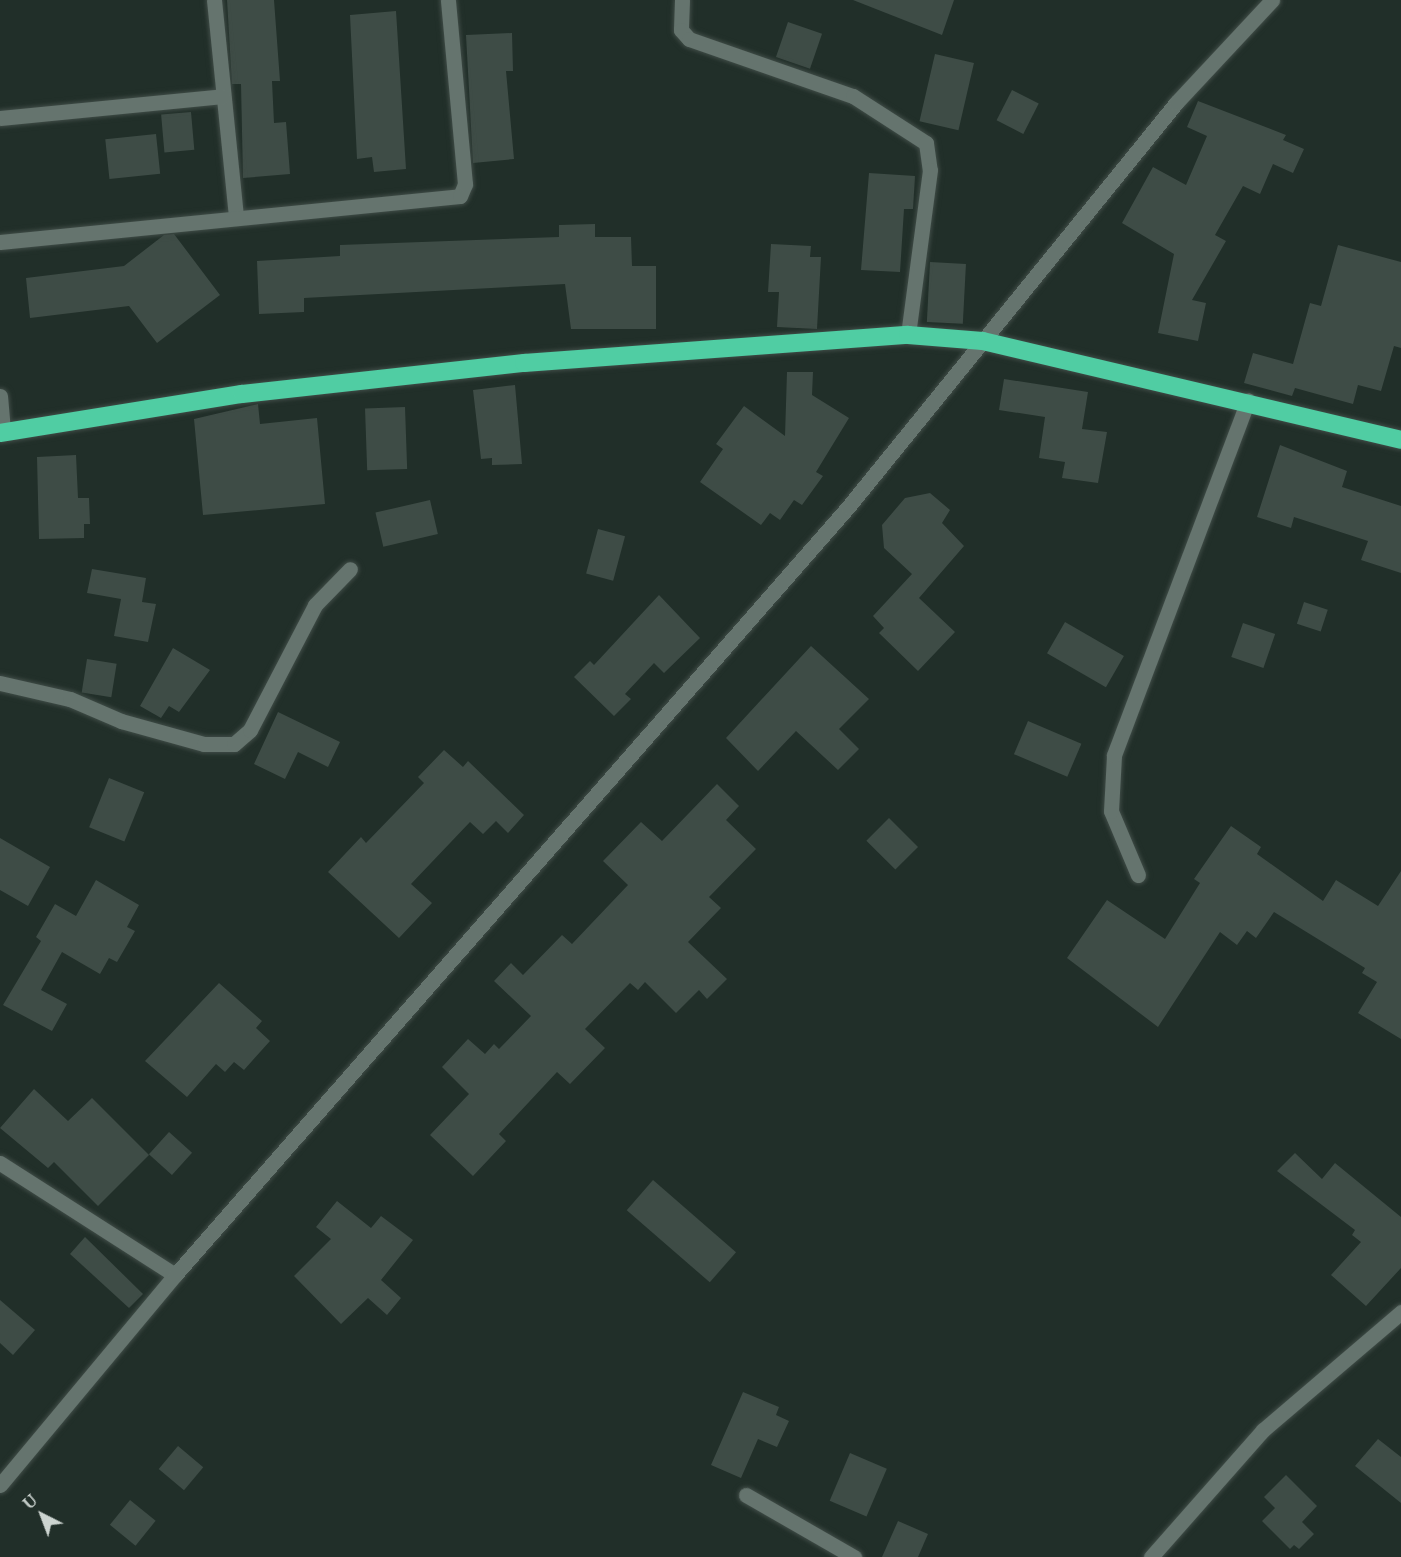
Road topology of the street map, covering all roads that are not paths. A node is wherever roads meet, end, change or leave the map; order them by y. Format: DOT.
graph roads {
  1 [pos="214,0"];
  2 [pos="448,0"];
  3 [pos="682,0"];
  4 [pos="1272,0"];
  5 [pos="224,96"];
  6 [pos="0,118"];
  7 [pos="236,214"];
  8 [pos="0,242"];
  9 [pos="908,335"];
  10 [pos="983,341"];
  11 [pos="0,396"];
  12 [pos="1248,400"];
  13 [pos="2,433"];
  14 [pos="1401,440"];
  15 [pos="350,569"];
  16 [pos="0,683"];
  17 [pos="1138,875"];
  18 [pos="0,1163"];
  19 [pos="175,1275"];
  20 [pos="1401,1312"];
  21 [pos="0,1485"];
  22 [pos="746,1495"];
  23 [pos="854,1557"];
  24 [pos="1150,1557"];
  1 -- 5 [label="street"];
  2 -- 7 [label="street"];
  3 -- 9 [label="street"];
  4 -- 10 [label="street"];
  5 -- 6 [label="street"];
  5 -- 7 [label="street"];
  7 -- 8 [label="street"];
  9 -- 10 [label="highway"];
  9 -- 13 [label="highway"];
  10 -- 12 [label="highway"];
  10 -- 19 [label="street"];
  11 -- 13 [label="street"];
  12 -- 14 [label="highway"];
  12 -- 17 [label="street"];
  15 -- 16 [label="street"];
  18 -- 19 [label="street"];
  19 -- 21 [label="street"];
  20 -- 24 [label="street"];
  22 -- 23 [label="street"];
}
